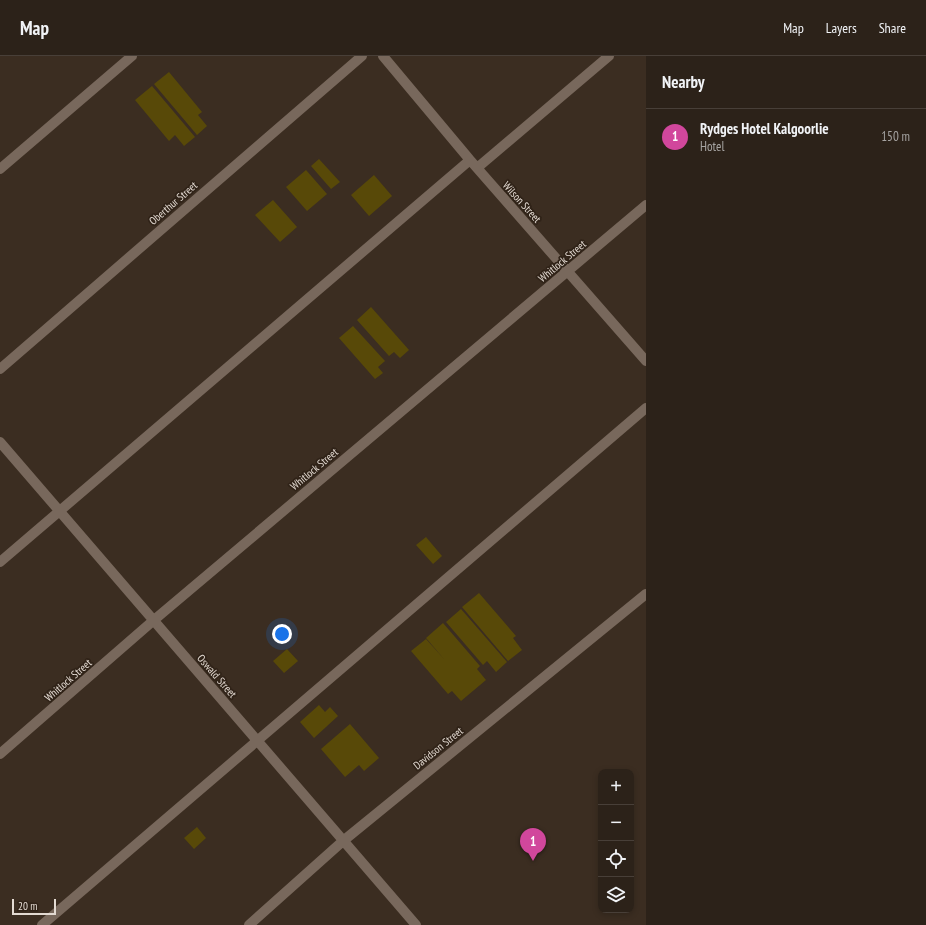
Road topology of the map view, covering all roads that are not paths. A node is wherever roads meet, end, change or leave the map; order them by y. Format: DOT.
graph roads {
  1 [pos="132,56"];
  2 [pos="362,56"];
  3 [pos="609,56"];
  4 [pos="385,57"];
  5 [pos="470,160"];
  6 [pos="477,168"];
  7 [pos="0,169"];
  8 [pos="646,205"];
  9 [pos="568,271"];
  10 [pos="646,361"];
  11 [pos="0,369"];
  12 [pos="646,408"];
  13 [pos="0,442"];
  14 [pos="59,510"];
  15 [pos="0,562"];
  16 [pos="646,594"];
  17 [pos="154,620"];
  18 [pos="257,740"];
  19 [pos="0,754"];
  20 [pos="343,841"];
  21 [pos="42,925"];
  22 [pos="249,925"];
  23 [pos="416,925"];
  1 -- 7 [label="street"];
  2 -- 11 [label="street, Oberthur Street"];
  3 -- 6 [label="street"];
  4 -- 5 [label="street, Wilson Street"];
  5 -- 6 [label="street, Wilson Street"];
  5 -- 14 [label="street"];
  6 -- 9 [label="street, Wilson Street"];
  8 -- 9 [label="street, Whitlock Street"];
  9 -- 10 [label="street, Wilson Street"];
  9 -- 17 [label="street, Whitlock Street"];
  12 -- 18 [label="street"];
  13 -- 14 [label="street, Oswald Street"];
  14 -- 15 [label="street"];
  14 -- 17 [label="street, Oswald Street"];
  16 -- 20 [label="street, Davidson Street"];
  17 -- 18 [label="street, Oswald Street"];
  17 -- 19 [label="street, Whitlock Street"];
  18 -- 20 [label="street, Oswald Street"];
  18 -- 21 [label="street"];
  20 -- 22 [label="street, Davidson Street"];
  20 -- 23 [label="street, Oswald Street"];
}
